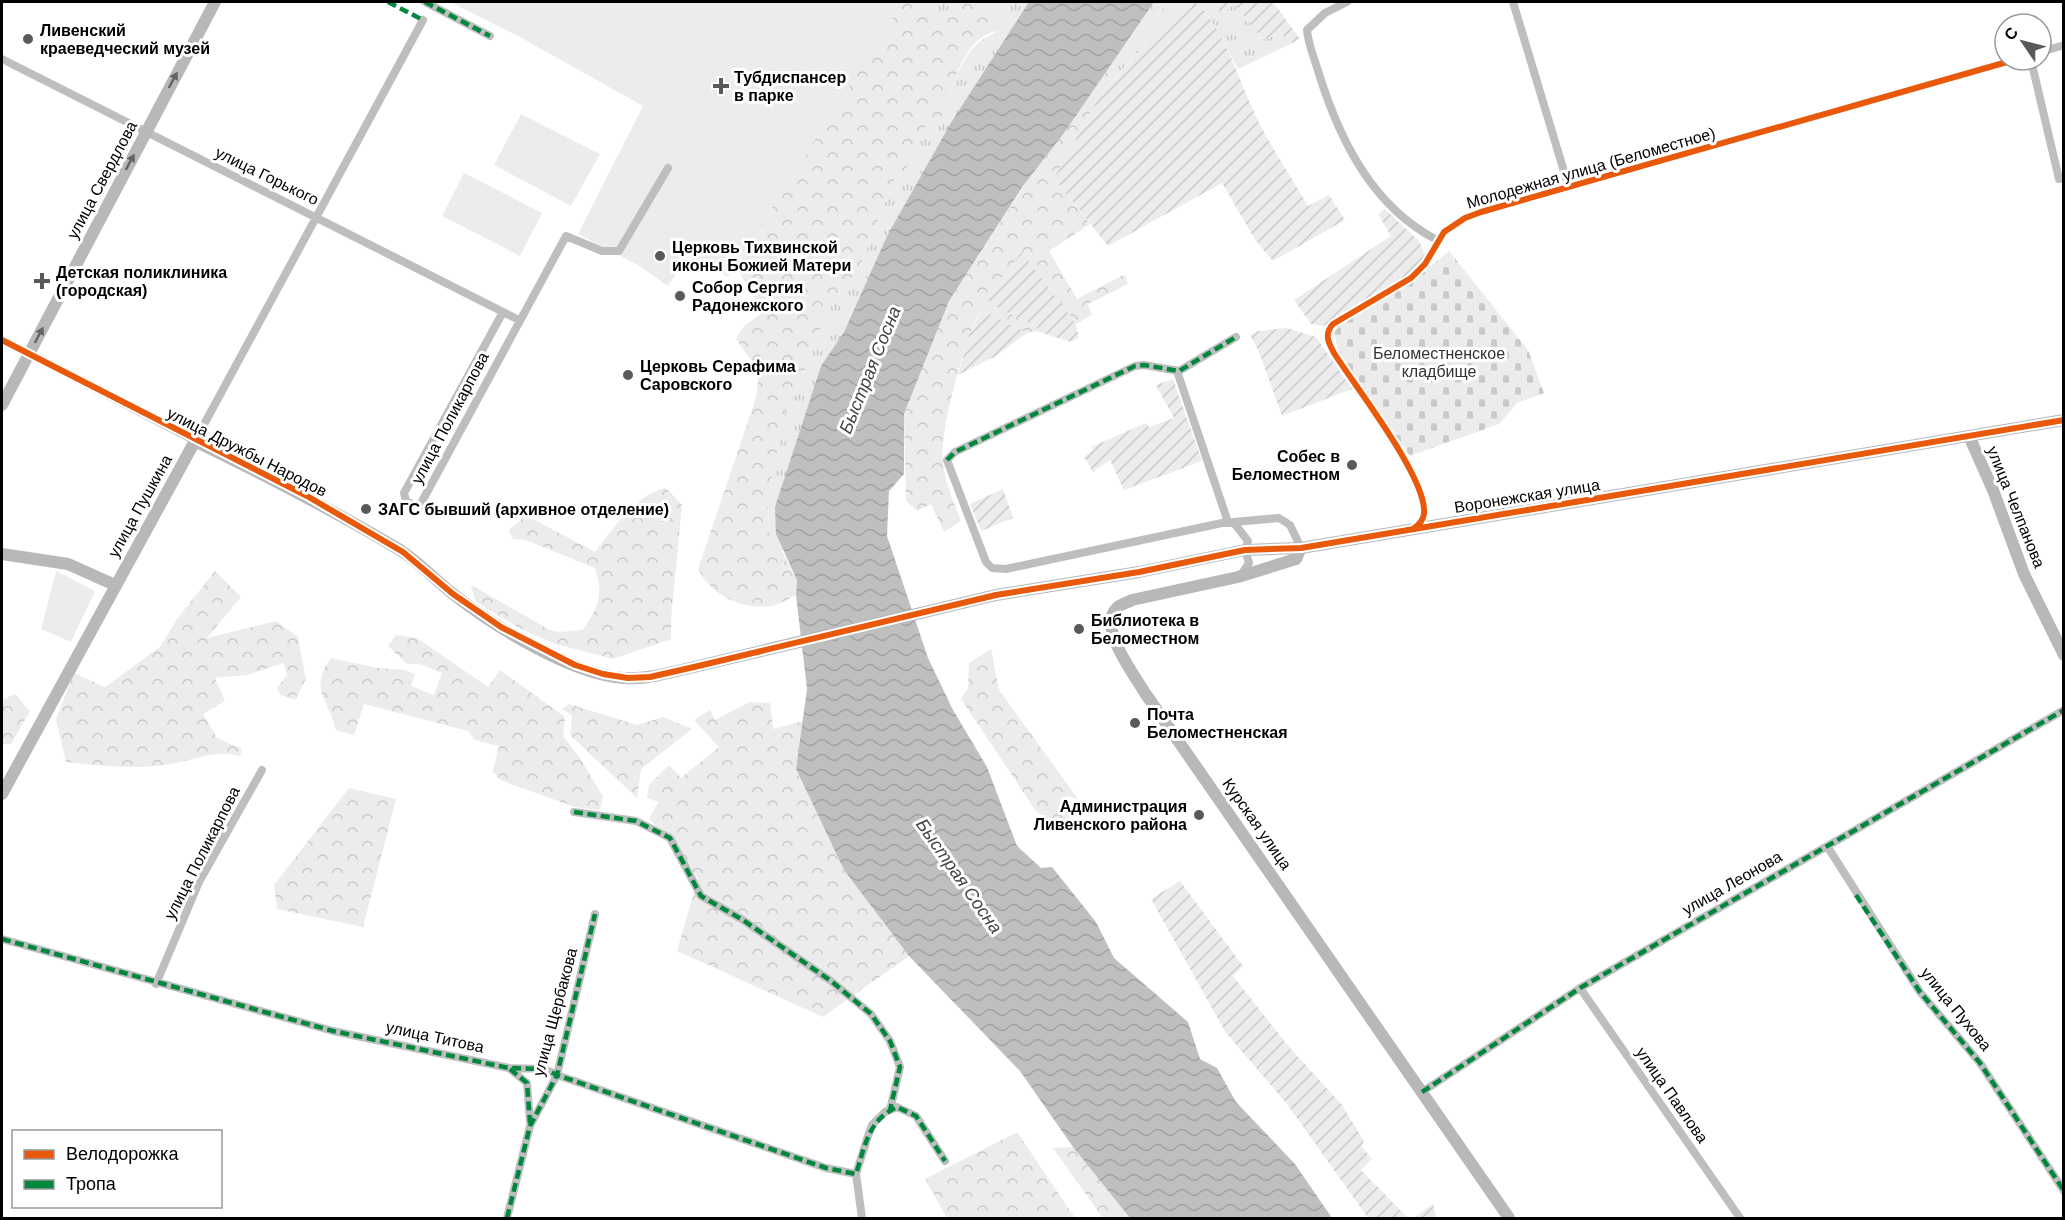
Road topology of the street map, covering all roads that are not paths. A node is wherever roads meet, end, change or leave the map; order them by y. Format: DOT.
graph roads {
  1 [pos="215,2"];
  2 [pos="425,2"];
  3 [pos="1347,2"];
  4 [pos="1513,2"];
  5 [pos="423,20"];
  6 [pos="490,36"];
  7 [pos="2,59"];
  8 [pos="1993,66"];
  9 [pos="2034,72"];
  10 [pos="146,132"];
  11 [pos="668,168"];
  12 [pos="2059,179"];
  13 [pos="1569,188"];
  14 [pos="317,218"];
  15 [pos="1437,240"];
  16 [pos="503,312"];
  17 [pos="519,320"];
  18 [pos="1236,337"];
  19 [pos="2,340"];
  20 [pos="28,354"];
  21 [pos="1177,371"];
  22 [pos="2,405"];
  23 [pos="2064,420"];
  24 [pos="1969,436"];
  25 [pos="195,441"];
  26 [pos="1231,523"];
  27 [pos="1414,528"];
  28 [pos="1301,548"];
  29 [pos="1245,549"];
  30 [pos="2,554"];
  31 [pos="1238,577"];
  32 [pos="115,585"];
  33 [pos="996,595"];
  34 [pos="2064,655"];
  35 [pos="2064,710"];
  36 [pos="262,770"];
  37 [pos="2,794"];
  38 [pos="574,812"];
  39 [pos="1827,846"];
  40 [pos="595,914"];
  41 [pos="2,939"];
  42 [pos="156,984"];
  43 [pos="1580,988"];
  44 [pos="509,1068"];
  45 [pos="557,1076"];
  46 [pos="1422,1092"];
  47 [pos="890,1110"];
  48 [pos="530,1126"];
  49 [pos="945,1161"];
  50 [pos="856,1174"];
  51 [pos="2064,1191"];
  52 [pos="507,1218"];
  53 [pos="862,1218"];
  54 [pos="1509,1218"];
  55 [pos="1740,1218"];
  10 -- 1 [label="street, улица Свердлова, one-way"];
  2 -- 6 [label="street"];
  3 -- 15 [label="street"];
  4 -- 13 [label="street"];
  5 -- 14 [label="street, улица Пушкина"];
  7 -- 10 [label="street, улица Горького"];
  8 -- 13 [label="street, Молодежная улица (Беломестное)"];
  9 -- 12 [label="street"];
  10 -- 14 [label="street, улица Горького"];
  20 -- 10 [label="street, улица Свердлова, one-way"];
  11 -- 17 [label="street, улица Поликарпова"];
  13 -- 15 [label="street, Молодежная улица (Беломестное)"];
  14 -- 16 [label="street, улица Горького"];
  14 -- 25 [label="street, улица Пушкина"];
  15 -- 27 [label="street, Молодежная улица (Беломестное)"];
  16 -- 17 [label="street, улица Горького"];
  16 -- 17 [label="street, улица Поликарпова"];
  18 -- 21 [label="street"];
  19 -- 20 [label="street"];
  20 -- 22 [label="street, улица Свердлова"];
  20 -- 25 [label="street, улица Дружбы Народов"];
  21 -- 26 [label="street"];
  21 -- 26 [label="street"];
  23 -- 24 [label="street, Воронежская улица"];
  24 -- 27 [label="street, Воронежская улица"];
  24 -- 34 [label="street, улица Челпанова"];
  25 -- 32 [label="street, улица Пушкина"];
  25 -- 33 [label="street, улица Дружбы Народов"];
  26 -- 28 [label="street"];
  26 -- 29 [label="street"];
  27 -- 28 [label="street, Воронежская улица"];
  28 -- 29 [label="street, Воронежская улица"];
  28 -- 31 [label="street, Курская улица"];
  29 -- 31 [label="street"];
  29 -- 33 [label="street, Воронежская улица"];
  30 -- 32 [label="street"];
  31 -- 46 [label="street, Курская улица"];
  32 -- 37 [label="street, улица Пушкина"];
  35 -- 39 [label="street, улица Леонова"];
  36 -- 42 [label="street, улица Поликарпова"];
  38 -- 47 [label="street"];
  39 -- 43 [label="street, улица Леонова"];
  39 -- 51 [label="street, улица Пухова"];
  40 -- 45 [label="street, улица Щербакова"];
  41 -- 42 [label="street, улица Титова"];
  42 -- 44 [label="street, улица Титова"];
  43 -- 46 [label="street, улица Леонова"];
  43 -- 55 [label="street, улица Павлова"];
  44 -- 45 [label="street, улица Титова"];
  44 -- 48 [label="street"];
  45 -- 48 [label="street, улица Щербакова"];
  45 -- 50 [label="street, улица Титова"];
  46 -- 54 [label="street, Курская улица"];
  47 -- 49 [label="street"];
  47 -- 50 [label="street"];
  48 -- 52 [label="street, улица Щербакова"];
  50 -- 53 [label="street"];
}
